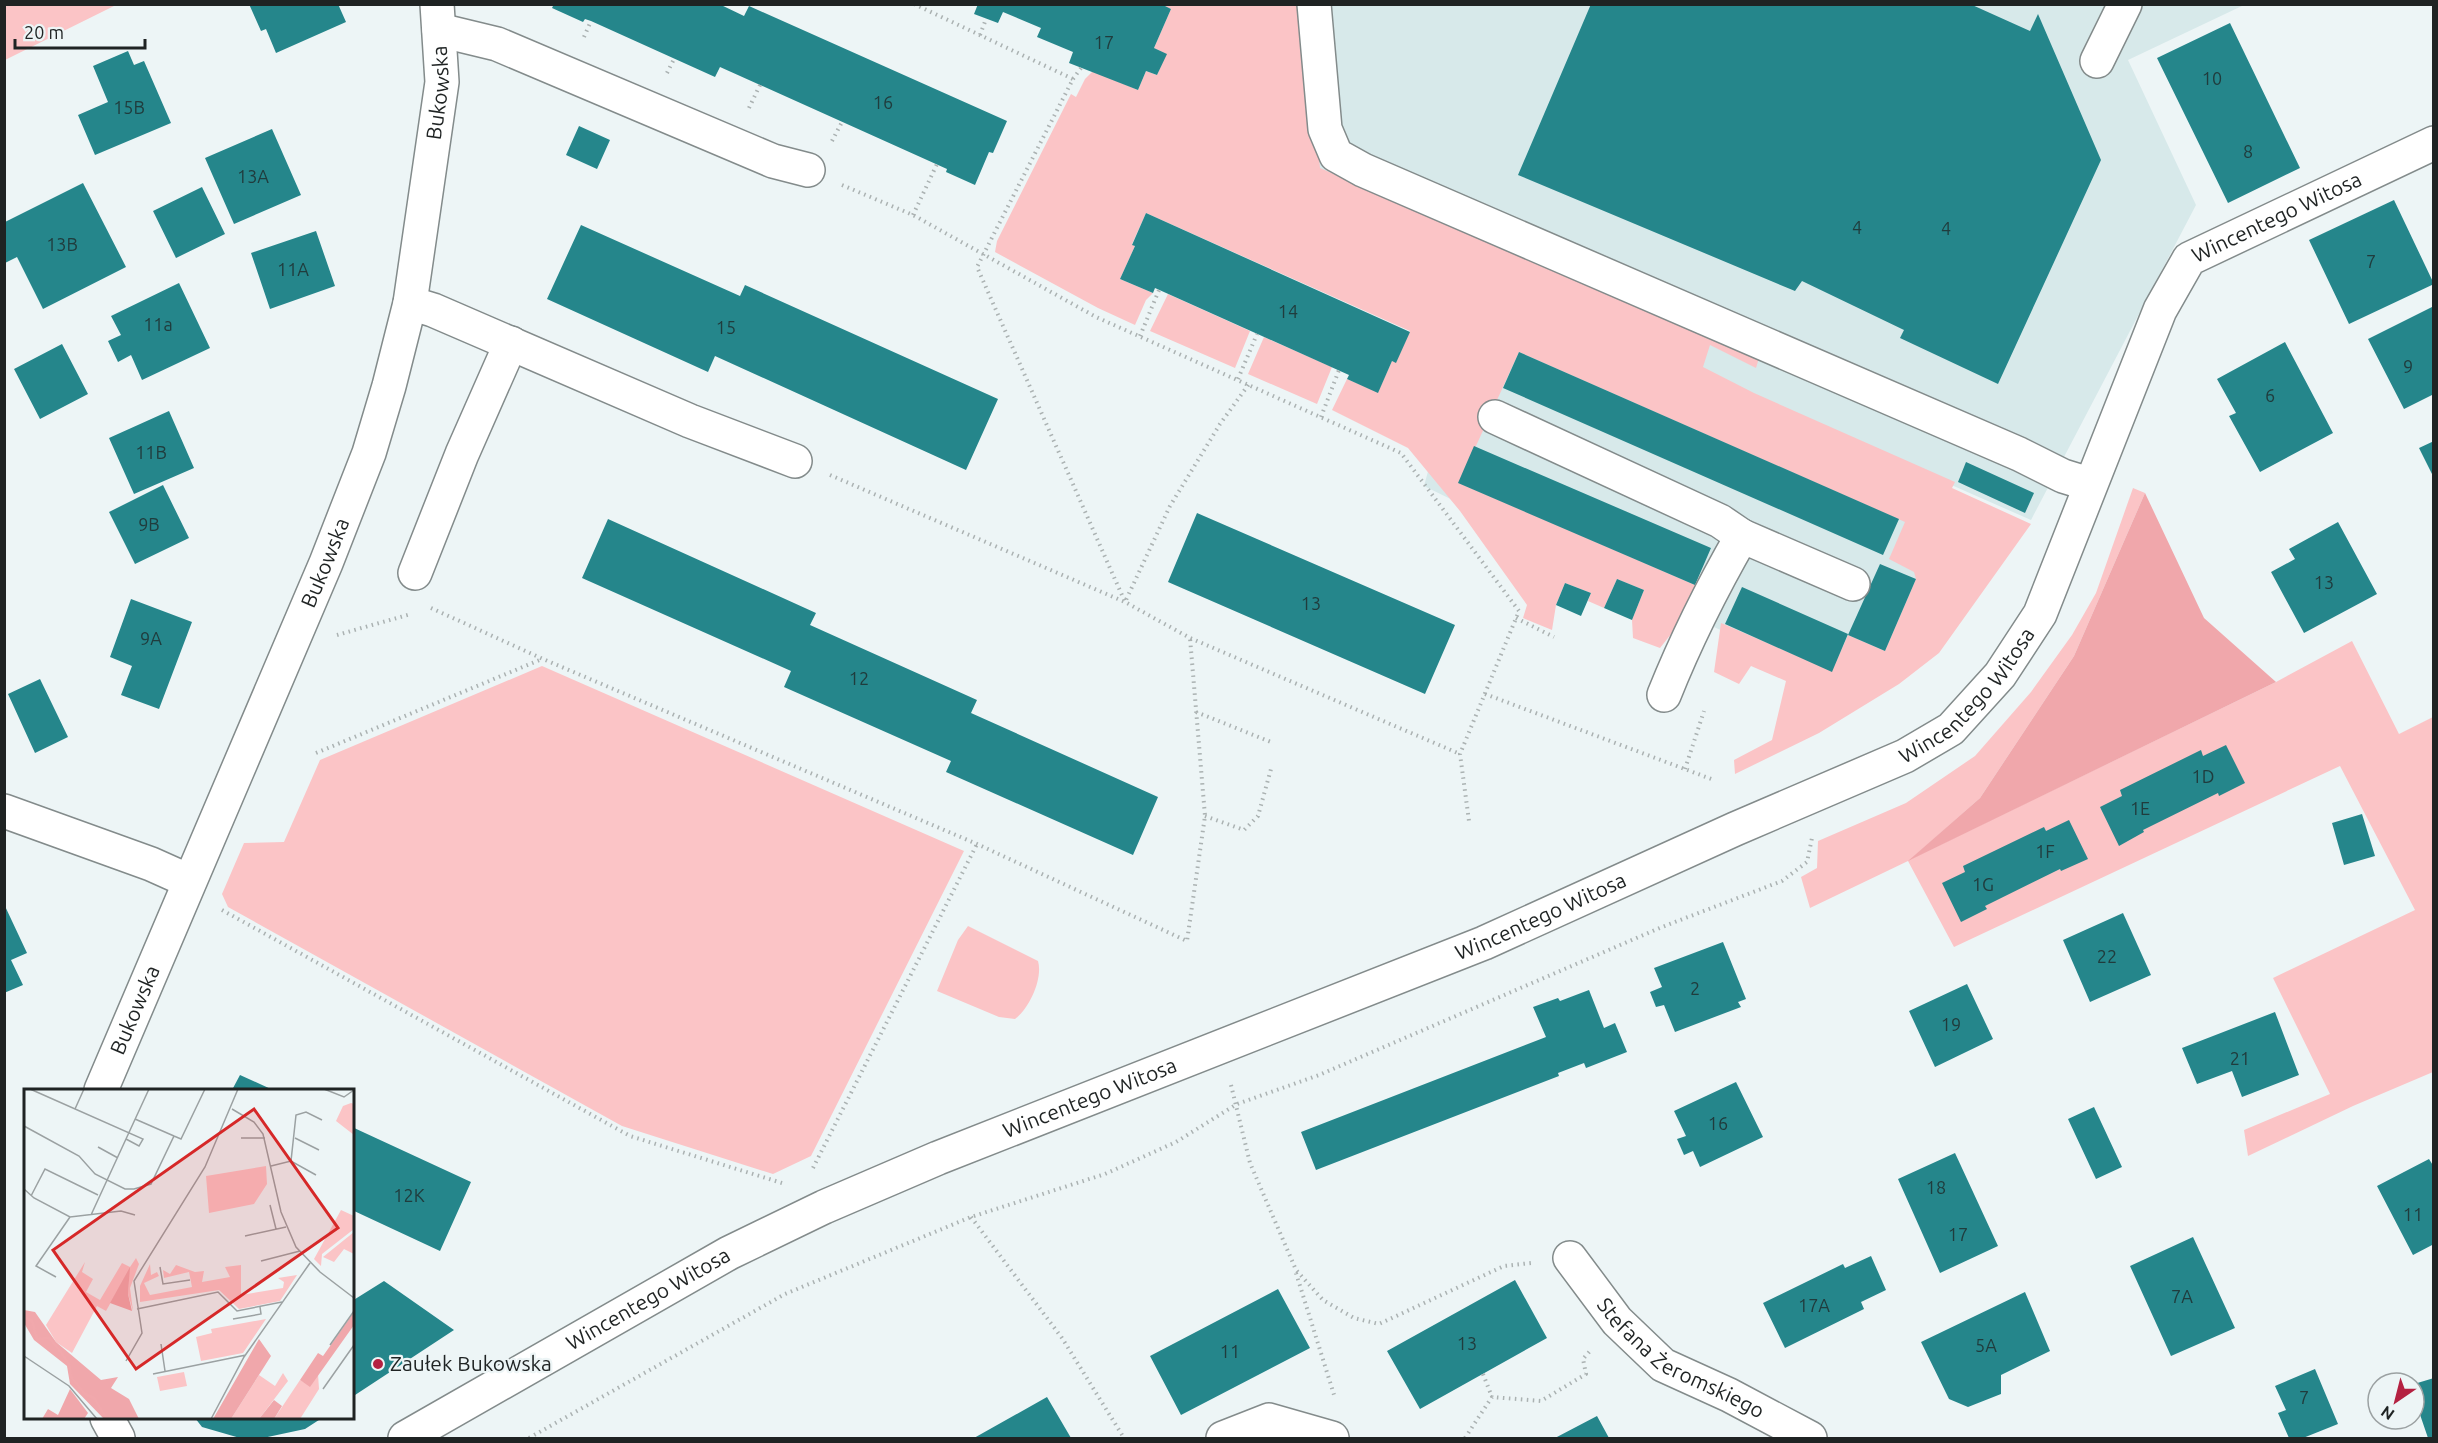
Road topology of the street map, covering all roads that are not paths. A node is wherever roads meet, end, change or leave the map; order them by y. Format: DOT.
graph roads {
  1 [pos="1314,4"];
  2 [pos="2126,4"];
  3 [pos="438,17"];
  4 [pos="2097,61"];
  5 [pos="2433,143"];
  6 [pos="808,170"];
  7 [pos="410,303"];
  8 [pos="511,343"];
  9 [pos="1495,417"];
  10 [pos="795,461"];
  11 [pos="2089,484"];
  12 [pos="1742,536"];
  13 [pos="1853,584"];
  14 [pos="419,588"];
  15 [pos="1664,695"];
  16 [pos="4,811"];
  17 [pos="189,881"];
  18 [pos="101,1089"];
  19 [pos="1570,1258"];
  20 [pos="108,1419"];
  21 [pos="118,1438"];
  22 [pos="405,1438"];
  23 [pos="1223,1438"];
  24 [pos="1332,1438"];
  25 [pos="1810,1438"];
  1 -- 11 [label="street"];
  2 -- 4 [label="street"];
  3 -- 6 [label="street"];
  3 -- 7 [label="street, Bukowska"];
  5 -- 11 [label="street, Wincentego Witosa"];
  7 -- 8 [label="street"];
  7 -- 17 [label="street, Bukowska"];
  8 -- 10 [label="street"];
  8 -- 14 [label="street"];
  9 -- 12 [label="street"];
  11 -- 22 [label="street, Wincentego Witosa"];
  12 -- 13 [label="street"];
  12 -- 15 [label="street"];
  16 -- 17 [label="street"];
  17 -- 18 [label="street, Bukowska"];
  19 -- 25 [label="street, Stefana Żeromskiego"];
  20 -- 21 [label="street"];
  23 -- 24 [label="street"];
}
